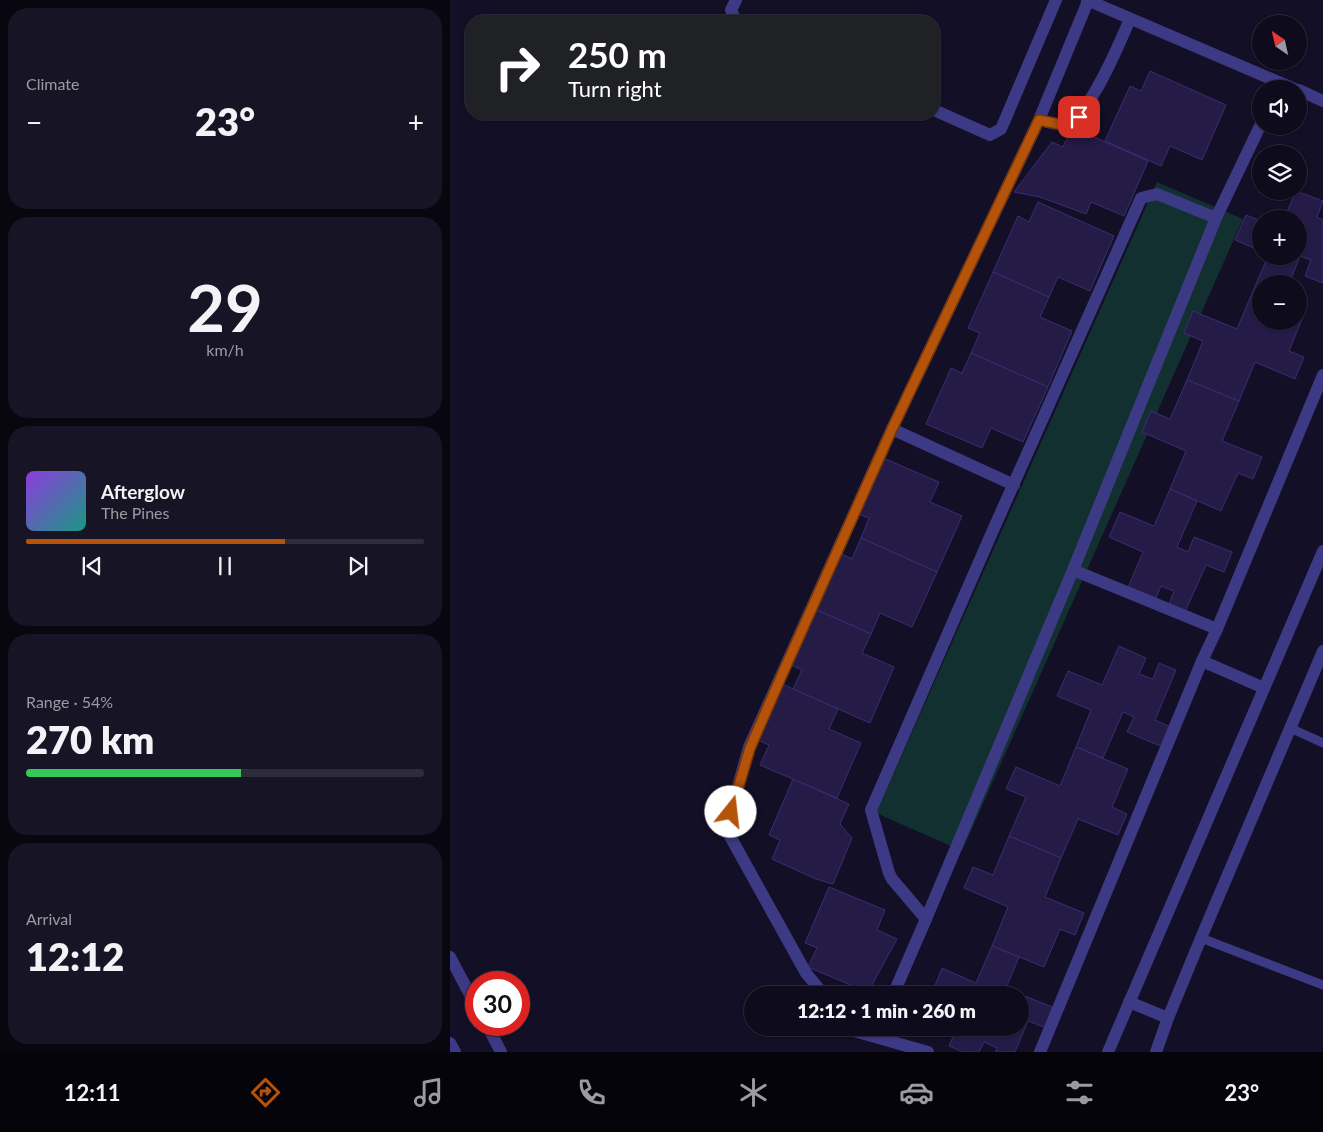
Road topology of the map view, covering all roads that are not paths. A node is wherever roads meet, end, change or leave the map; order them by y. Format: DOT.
graph roads {
  1 [pos="736,0"];
  2 [pos="1056,0"];
  3 [pos="1088,0"];
  4 [pos="734,15"];
  5 [pos="1130,19"];
  6 [pos="1266,80"];
  7 [pos="1307,94"];
  8 [pos="1323,101"];
  9 [pos="940,113"];
  10 [pos="1039,120"];
  11 [pos="1256,135"];
  12 [pos="1216,218"];
  13 [pos="1323,375"];
  14 [pos="892,429"];
  15 [pos="1014,485"];
  16 [pos="1323,551"];
  17 [pos="1073,570"];
  18 [pos="1217,629"];
  19 [pos="1322,654"];
  20 [pos="1202,661"];
  21 [pos="1264,688"];
  22 [pos="1290,728"];
  23 [pos="1323,743"];
  24 [pos="926,919"];
  25 [pos="1201,938"];
  26 [pos="450,957"];
  27 [pos="465,985"];
  28 [pos="1323,985"];
  29 [pos="817,986"];
  30 [pos="897,986"];
  31 [pos="1129,1002"];
  32 [pos="1168,1018"];
  33 [pos="493,1036"];
  34 [pos="887,1036"];
  35 [pos="450,1043"];
  36 [pos="455,1052"];
  37 [pos="501,1052"];
  38 [pos="928,1052"];
  39 [pos="1040,1052"];
  40 [pos="1108,1052"];
  41 [pos="1156,1052"];
  1 -- 4 [label="street"];
  2 -- 9 [label="street"];
  3 -- 5 [label="street"];
  3 -- 10 [label="street"];
  5 -- 6 [label="street"];
  5 -- 10 [label="street"];
  7 -- 8 [label="street"];
  10 -- 14 [label="street"];
  11 -- 12 [label="street"];
  12 -- 15 [label="street"];
  12 -- 17 [label="street"];
  13 -- 18 [label="street"];
  14 -- 15 [label="street"];
  14 -- 29 [label="street"];
  15 -- 24 [label="street"];
  16 -- 21 [label="street"];
  17 -- 18 [label="street"];
  17 -- 24 [label="street"];
  18 -- 20 [label="street"];
  19 -- 22 [label="street"];
  20 -- 21 [label="street"];
  20 -- 39 [label="street"];
  21 -- 31 [label="street"];
  22 -- 23 [label="lane"];
  22 -- 25 [label="street"];
  24 -- 30 [label="street"];
  25 -- 28 [label="lane"];
  25 -- 32 [label="street"];
  26 -- 27 [label="street"];
  31 -- 32 [label="street"];
  31 -- 40 [label="street"];
  32 -- 41 [label="street"];
  33 -- 37 [label="street"];
  34 -- 38 [label="street"];
  35 -- 36 [label="street"];
}
